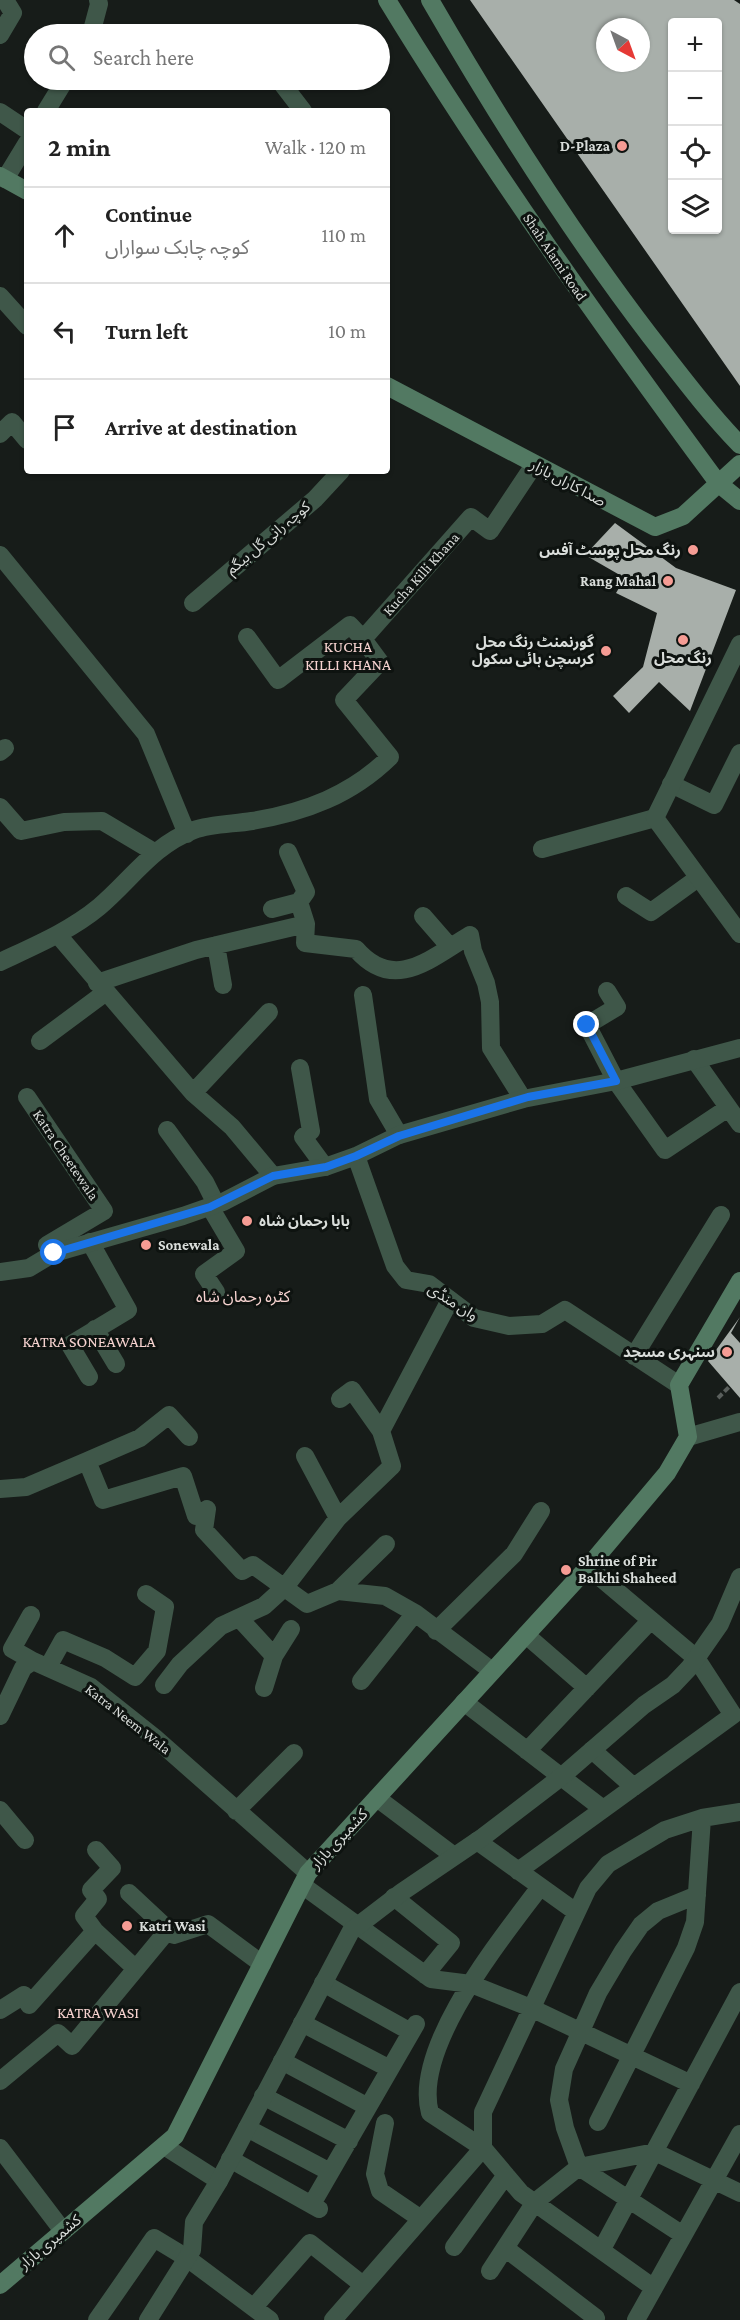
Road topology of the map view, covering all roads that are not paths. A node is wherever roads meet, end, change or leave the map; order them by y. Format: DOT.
graph roads {
  1 [pos="5,0"];
  2 [pos="98,0"];
  3 [pos="387,0"];
  4 [pos="430,0"];
  5 [pos="93,24"];
  6 [pos="0,35"];
  7 [pos="59,90"];
  8 [pos="287,90"];
  9 [pos="48,108"];
  10 [pos="301,108"];
  11 [pos="0,111"];
  12 [pos="24,128"];
  13 [pos="24,147"];
  14 [pos="3,178"];
  15 [pos="24,189"];
  16 [pos="0,296"];
  17 [pos="24,323"];
  18 [pos="390,388"];
  19 [pos="0,434"];
  20 [pos="24,436"];
  21 [pos="740,445"];
  22 [pos="740,464"];
  23 [pos="534,465"];
  24 [pos="338,474"];
  25 [pos="718,483"];
  26 [pos="740,501"];
  27 [pos="0,555"];
  28 [pos="193,603"];
  29 [pos="247,637"];
  30 [pos="363,639"];
  31 [pos="740,644"];
  32 [pos="740,753"];
  33 [pos="671,784"];
  34 [pos="0,807"];
  35 [pos="655,818"];
  36 [pos="187,834"];
  37 [pos="542,849"];
  38 [pos="154,852"];
  39 [pos="288,852"];
  40 [pos="698,878"];
  41 [pos="626,896"];
  42 [pos="299,902"];
  43 [pos="272,909"];
  44 [pos="423,916"];
  45 [pos="306,924"];
  46 [pos="740,934"];
  47 [pos="58,935"];
  48 [pos="216,945"];
  49 [pos="450,947"];
  50 [pos="0,962"];
  51 [pos="223,985"];
  52 [pos="101,987"];
  53 [pos="607,991"];
  54 [pos="363,995"];
  55 [pos="269,1012"];
  56 [pos="40,1041"];
  57 [pos="740,1048"];
  58 [pos="694,1059"];
  59 [pos="300,1068"];
  60 [pos="616,1081"];
  61 [pos="193,1093"];
  62 [pos="27,1097"];
  63 [pos="523,1099"];
  64 [pos="728,1108"];
  65 [pos="740,1124"];
  66 [pos="167,1130"];
  67 [pos="399,1136"];
  68 [pos="356,1156"];
  69 [pos="326,1167"];
  70 [pos="273,1176"];
  71 [pos="213,1206"];
  72 [pos="721,1215"];
  73 [pos="90,1242"];
  74 [pos="54,1253"];
  75 [pos="0,1272"];
  76 [pos="740,1281"];
  77 [pos="216,1292"];
  78 [pos="450,1300"];
  79 [pos="95,1329"];
  80 [pos="634,1356"];
  81 [pos="116,1364"];
  82 [pos="89,1377"];
  83 [pos="679,1385"];
  84 [pos="340,1399"];
  85 [pos="740,1422"];
  86 [pos="381,1431"];
  87 [pos="189,1437"];
  88 [pos="688,1437"];
  89 [pos="305,1456"];
  90 [pos="87,1461"];
  91 [pos="0,1489"];
  92 [pos="542,1511"];
  93 [pos="338,1518"];
  94 [pos="386,1544"];
  95 [pos="588,1566"];
  96 [pos="740,1577"];
  97 [pos="285,1587"];
  98 [pos="338,1591"];
  99 [pos="146,1594"];
  100 [pos="415,1613"];
  101 [pos="31,1615"];
  102 [pos="239,1618"];
  103 [pos="651,1620"];
  104 [pos="291,1629"];
  105 [pos="436,1631"];
  106 [pos="526,1635"];
  107 [pos="274,1656"];
  108 [pos="696,1658"];
  109 [pos="40,1664"];
  110 [pos="492,1671"];
  111 [pos="361,1681"];
  112 [pos="164,1685"];
  113 [pos="264,1688"];
  114 [pos="587,1688"];
  115 [pos="464,1702"];
  116 [pos="0,1716"];
  117 [pos="592,1750"];
  118 [pos="527,1751"];
  119 [pos="294,1753"];
  120 [pos="561,1777"];
  121 [pos="634,1787"];
  122 [pos="377,1797"];
  123 [pos="603,1809"];
  124 [pos="0,1810"];
  125 [pos="236,1811"];
  126 [pos="740,1812"];
  127 [pos="702,1818"];
  128 [pos="25,1840"];
  129 [pos="477,1841"];
  130 [pos="96,1850"];
  131 [pos="454,1856"];
  132 [pos="518,1870"];
  133 [pos="305,1879"];
  134 [pos="540,1887"];
  135 [pos="129,1893"];
  136 [pos="697,1895"];
  137 [pos="394,1897"];
  138 [pos="576,1912"];
  139 [pos="357,1926"];
  140 [pos="168,1930"];
  141 [pos="95,1931"];
  142 [pos="262,1964"];
  143 [pos="136,1969"];
  144 [pos="425,1975"];
  145 [pos="323,1983"];
  146 [pos="471,1984"];
  147 [pos="740,1992"];
  148 [pos="531,2008"];
  149 [pos="0,2010"];
  150 [pos="302,2023"];
  151 [pos="581,2032"];
  152 [pos="631,2056"];
  153 [pos="282,2061"];
  154 [pos="390,2069"];
  155 [pos="0,2081"];
  156 [pos="691,2084"];
  157 [pos="264,2096"];
  158 [pos="368,2107"];
  159 [pos="598,2122"];
  160 [pos="385,2123"];
  161 [pos="247,2128"];
  162 [pos="740,2134"];
  163 [pos="349,2141"];
  164 [pos="164,2146"];
  165 [pos="0,2148"];
  166 [pos="483,2148"];
  167 [pos="655,2151"];
  168 [pos="230,2159"];
  169 [pos="579,2167"];
  170 [pos="330,2172"];
  171 [pos="506,2175"];
  172 [pos="714,2180"];
  173 [pos="219,2181"];
  174 [pos="740,2193"];
  175 [pos="629,2200"];
  176 [pos="535,2202"];
  177 [pos="421,2219"];
  178 [pos="63,2231"];
  179 [pos="683,2235"];
  180 [pos="454,2247"];
  181 [pos="505,2248"];
  182 [pos="602,2250"];
  183 [pos="187,2258"];
  184 [pos="490,2271"];
  185 [pos="0,2285"];
  186 [pos="363,2285"];
  187 [pos="654,2288"];
  188 [pos="254,2307"];
  189 [pos="596,2318"];
  190 [pos="97,2320"];
  191 [pos="148,2320"];
  192 [pos="270,2320"];
  193 [pos="333,2320"];
  194 [pos="636,2320"];
  1 -- 6 [label="street"];
  2 -- 5 [label="street"];
  3 -- 25 [label="street, Shah Alami Road"];
  4 -- 21 [label="street, Shah Alami Road"];
  7 -- 9 [label="street"];
  8 -- 10 [label="street"];
  11 -- 12 [label="street"];
  13 -- 14 [label="street"];
  14 -- 15 [label="street"];
  16 -- 17 [label="street"];
  18 -- 23 [label="street, صدا کاراں بازار"];
  19 -- 20 [label="street"];
  22 -- 25 [label="street, صدا کاراں بازار"];
  23 -- 25 [label="street, صدا کاراں بازار"];
  23 -- 30 [label="street, Kucha Killi Khana"];
  24 -- 28 [label="street, کوچہ رانی گل بیگم"];
  25 -- 26 [label="street, Shah Alami Road"];
  27 -- 36 [label="street"];
  29 -- 30 [label="street"];
  30 -- 36 [label="street"];
  31 -- 33 [label="street"];
  32 -- 33 [label="street"];
  33 -- 35 [label="street"];
  34 -- 38 [label="street"];
  35 -- 37 [label="street"];
  35 -- 40 [label="street"];
  36 -- 38 [label="street"];
  38 -- 47 [label="street"];
  39 -- 42 [label="street"];
  40 -- 41 [label="street"];
  40 -- 46 [label="street"];
  42 -- 43 [label="street"];
  42 -- 45 [label="street"];
  44 -- 49 [label="street"];
  45 -- 48 [label="street"];
  45 -- 49 [label="street"];
  47 -- 50 [label="street"];
  47 -- 52 [label="street"];
  48 -- 51 [label="street"];
  48 -- 52 [label="street"];
  49 -- 63 [label="street"];
  52 -- 56 [label="street"];
  52 -- 61 [label="street"];
  53 -- 60 [label="street"];
  54 -- 67 [label="street"];
  55 -- 61 [label="street"];
  57 -- 58 [label="street"];
  58 -- 60 [label="street"];
  58 -- 64 [label="street"];
  59 -- 69 [label="street"];
  60 -- 63 [label="street"];
  60 -- 64 [label="street"];
  61 -- 70 [label="street"];
  62 -- 74 [label="street, Katra Cheetewala"];
  63 -- 67 [label="street"];
  64 -- 65 [label="street"];
  66 -- 71 [label="street"];
  67 -- 68 [label="street"];
  68 -- 69 [label="street"];
  68 -- 78 [label="street, وان منڈی"];
  69 -- 70 [label="street"];
  70 -- 71 [label="street"];
  71 -- 73 [label="street"];
  71 -- 77 [label="street"];
  72 -- 80 [label="street"];
  73 -- 74 [label="street"];
  73 -- 79 [label="street"];
  74 -- 75 [label="street"];
  76 -- 83 [label="street"];
  78 -- 80 [label="street, وان منڈی"];
  78 -- 86 [label="street"];
  79 -- 81 [label="street"];
  79 -- 82 [label="street"];
  80 -- 83 [label="street, وان منڈی"];
  83 -- 88 [label="street"];
  84 -- 86 [label="street"];
  85 -- 88 [label="street"];
  86 -- 93 [label="street"];
  87 -- 90 [label="street"];
  88 -- 95 [label="street, کشمیری بازار"];
  89 -- 93 [label="street"];
  90 -- 91 [label="street"];
  90 -- 97 [label="street"];
  92 -- 105 [label="street"];
  93 -- 97 [label="street"];
  94 -- 98 [label="street"];
  95 -- 103 [label="street"];
  95 -- 106 [label="street, کشمیری بازار"];
  96 -- 108 [label="street"];
  97 -- 98 [label="street"];
  97 -- 102 [label="street"];
  98 -- 100 [label="street"];
  99 -- 109 [label="street"];
  100 -- 105 [label="street"];
  100 -- 111 [label="street"];
  101 -- 109 [label="street, Katra Neem Wala"];
  102 -- 107 [label="street"];
  102 -- 112 [label="street"];
  103 -- 108 [label="street"];
  103 -- 114 [label="street"];
  104 -- 107 [label="street"];
  105 -- 110 [label="street"];
  106 -- 110 [label="street, کشمیری بازار"];
  106 -- 114 [label="street"];
  107 -- 113 [label="street"];
  108 -- 117 [label="street"];
  108 -- 121 [label="street"];
  109 -- 116 [label="street"];
  109 -- 125 [label="street, Katra Neem Wala"];
  110 -- 115 [label="street, کشمیری بازار"];
  114 -- 118 [label="street"];
  115 -- 118 [label="street"];
  115 -- 122 [label="street, کشمیری بازار"];
  117 -- 120 [label="street"];
  117 -- 121 [label="street"];
  118 -- 120 [label="street"];
  119 -- 125 [label="street"];
  120 -- 123 [label="street"];
  120 -- 129 [label="street"];
  121 -- 123 [label="street"];
  122 -- 131 [label="street"];
  122 -- 133 [label="street, کشمیری بازار"];
  123 -- 132 [label="street"];
  124 -- 128 [label="street"];
  125 -- 133 [label="street, Katra Neem Wala"];
  126 -- 127 [label="street"];
  127 -- 136 [label="street"];
  127 -- 138 [label="street"];
  129 -- 131 [label="street"];
  129 -- 132 [label="street"];
  130 -- 141 [label="street"];
  131 -- 137 [label="street"];
  132 -- 134 [label="street"];
  133 -- 139 [label="street, Katra Neem Wala"];
  133 -- 142 [label="street, کشمیری بازار"];
  134 -- 138 [label="street"];
  134 -- 146 [label="street"];
  135 -- 140 [label="street"];
  136 -- 151 [label="street"];
  136 -- 152 [label="street"];
  137 -- 139 [label="street"];
  137 -- 144 [label="street"];
  138 -- 148 [label="street"];
  139 -- 144 [label="street, Katra Neem Wala"];
  139 -- 145 [label="street"];
  140 -- 142 [label="street"];
  140 -- 143 [label="street"];
  141 -- 143 [label="street"];
  141 -- 149 [label="street"];
  142 -- 164 [label="street, کشمیری بازار"];
  143 -- 155 [label="street"];
  144 -- 146 [label="street"];
  145 -- 150 [label="street"];
  145 -- 154 [label="street"];
  146 -- 148 [label="street"];
  146 -- 166 [label="street"];
  147 -- 156 [label="street"];
  148 -- 151 [label="street"];
  148 -- 166 [label="street"];
  150 -- 153 [label="street"];
  150 -- 154 [label="street"];
  151 -- 152 [label="street"];
  151 -- 169 [label="street"];
  152 -- 156 [label="street"];
  152 -- 159 [label="street"];
  153 -- 157 [label="street"];
  153 -- 158 [label="street"];
  154 -- 158 [label="street"];
  156 -- 167 [label="street"];
  157 -- 161 [label="street"];
  157 -- 163 [label="street"];
  158 -- 163 [label="street"];
  160 -- 177 [label="street"];
  161 -- 168 [label="street"];
  161 -- 170 [label="street"];
  162 -- 172 [label="street"];
  163 -- 170 [label="street"];
  164 -- 173 [label="street"];
  164 -- 178 [label="street, کشمیری بازار"];
  165 -- 178 [label="street"];
  166 -- 171 [label="street"];
  166 -- 177 [label="street"];
  167 -- 169 [label="street"];
  167 -- 172 [label="street"];
  167 -- 175 [label="street"];
  168 -- 170 [label="street"];
  168 -- 173 [label="street"];
  169 -- 175 [label="street"];
  169 -- 176 [label="street"];
  171 -- 176 [label="street"];
  171 -- 180 [label="street"];
  172 -- 174 [label="street"];
  172 -- 179 [label="street"];
  173 -- 183 [label="street"];
  175 -- 179 [label="street"];
  175 -- 182 [label="street"];
  176 -- 181 [label="street"];
  176 -- 182 [label="street"];
  177 -- 186 [label="street"];
  178 -- 185 [label="street, کشمیری بازار"];
  179 -- 187 [label="street"];
  181 -- 184 [label="street"];
  181 -- 189 [label="street"];
  182 -- 187 [label="street"];
  183 -- 188 [label="street"];
  183 -- 190 [label="street"];
  183 -- 191 [label="street"];
  186 -- 188 [label="street"];
  186 -- 193 [label="street"];
  187 -- 194 [label="street"];
  188 -- 192 [label="street"];
}
